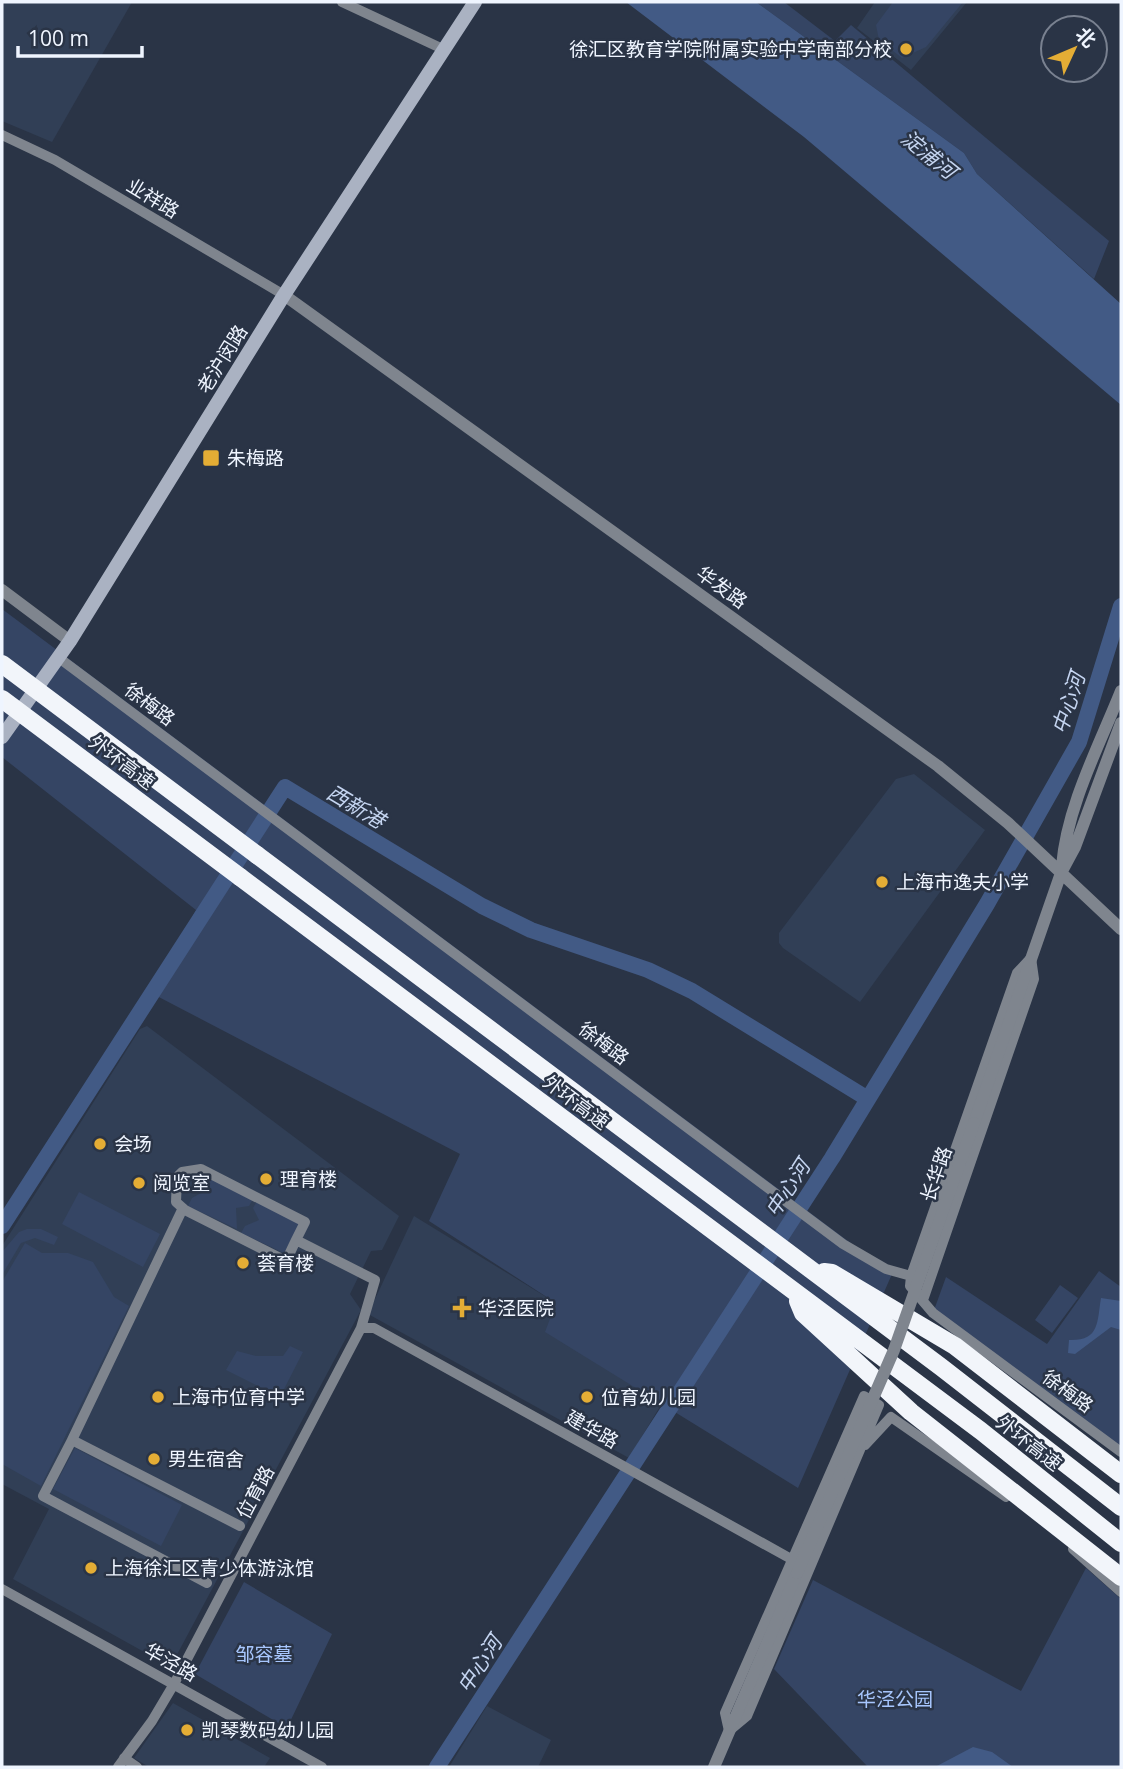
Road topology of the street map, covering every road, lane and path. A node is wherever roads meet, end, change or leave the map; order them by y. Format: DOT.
graph roads {
  1 [pos="342,2"];
  2 [pos="475,2"];
  3 [pos="445,50"];
  4 [pos="2,135"];
  5 [pos="284,295"];
  6 [pos="2,590"];
  7 [pos="70,641"];
  8 [pos="59,658"];
  9 [pos="2,664"];
  10 [pos="1121,691"];
  11 [pos="2,699"];
  12 [pos="1121,723"];
  13 [pos="2,737"];
  14 [pos="1061,873"];
  15 [pos="1121,929"];
  16 [pos="1031,958"];
  17 [pos="183,1208"];
  18 [pos="296,1240"];
  19 [pos="811,1270"];
  20 [pos="911,1276"];
  21 [pos="794,1292"];
  22 [pos="923,1300"];
  23 [pos="361,1328"];
  24 [pos="72,1440"];
  25 [pos="860,1451"];
  26 [pos="1121,1452"];
  27 [pos="1121,1474"];
  28 [pos="1121,1507"];
  29 [pos="240,1526"];
  30 [pos="1121,1543"];
  31 [pos="793,1560"];
  32 [pos="1121,1577"];
  33 [pos="207,1583"];
  34 [pos="2,1589"];
  35 [pos="1121,1592"];
  36 [pos="174,1684"];
  37 [pos="729,1731"];
  38 [pos="121,1763"];
  39 [pos="137,1767"];
  40 [pos="322,1767"];
  41 [pos="714,1767"];
  1 -- 3 [label="street"];
  2 -- 3 [label="main road, 老沪闵路"];
  3 -- 5 [label="main road, 老沪闵路"];
  4 -- 5 [label="street, 业祥路"];
  5 -- 7 [label="main road, 老沪闵路"];
  5 -- 14 [label="street, 华发路"];
  6 -- 7 [label="street"];
  7 -- 8 [label="main road, 老沪闵路"];
  8 -- 13 [label="main road, 老沪闵路"];
  8 -- 20 [label="street, 徐梅路"];
  9 -- 19 [label="highway, 外环高速, bridge"];
  10 -- 14 [label="street, 长华路"];
  11 -- 21 [label="highway, 外环高速, bridge"];
  12 -- 14 [label="street, 长华路"];
  14 -- 15 [label="street, 华发路"];
  14 -- 16 [label="street, 长华路"];
  16 -- 20 [label="street, 长华路"];
  16 -- 22 [label="street, 长华路"];
  16 -- 37 [label="street, 长华路, bridge"];
  17 -- 18 [label="street"];
  17 -- 18 [label="street"];
  17 -- 24 [label="street"];
  18 -- 23 [label="street, 位育路"];
  19 -- 27 [label="highway"];
  19 -- 28 [label="highway, 外环高速"];
  20 -- 22 [label="street, 徐梅路"];
  21 -- 30 [label="highway, 外环高速"];
  21 -- 32 [label="highway"];
  22 -- 26 [label="street, 徐梅路"];
  23 -- 31 [label="street, 建华路"];
  23 -- 36 [label="street, 位育路"];
  24 -- 29 [label="street"];
  24 -- 33 [label="street"];
  25 -- 31 [label="street, 长华路"];
  25 -- 35 [label="street"];
  25 -- 37 [label="street, 长华路"];
  31 -- 37 [label="street, 长华路"];
  34 -- 36 [label="street, 华泾路"];
  36 -- 38 [label="street, 位育路"];
  36 -- 40 [label="street, 华泾路"];
  37 -- 41 [label="street, 长华路"];
  38 -- 39 [label="street"];
}
